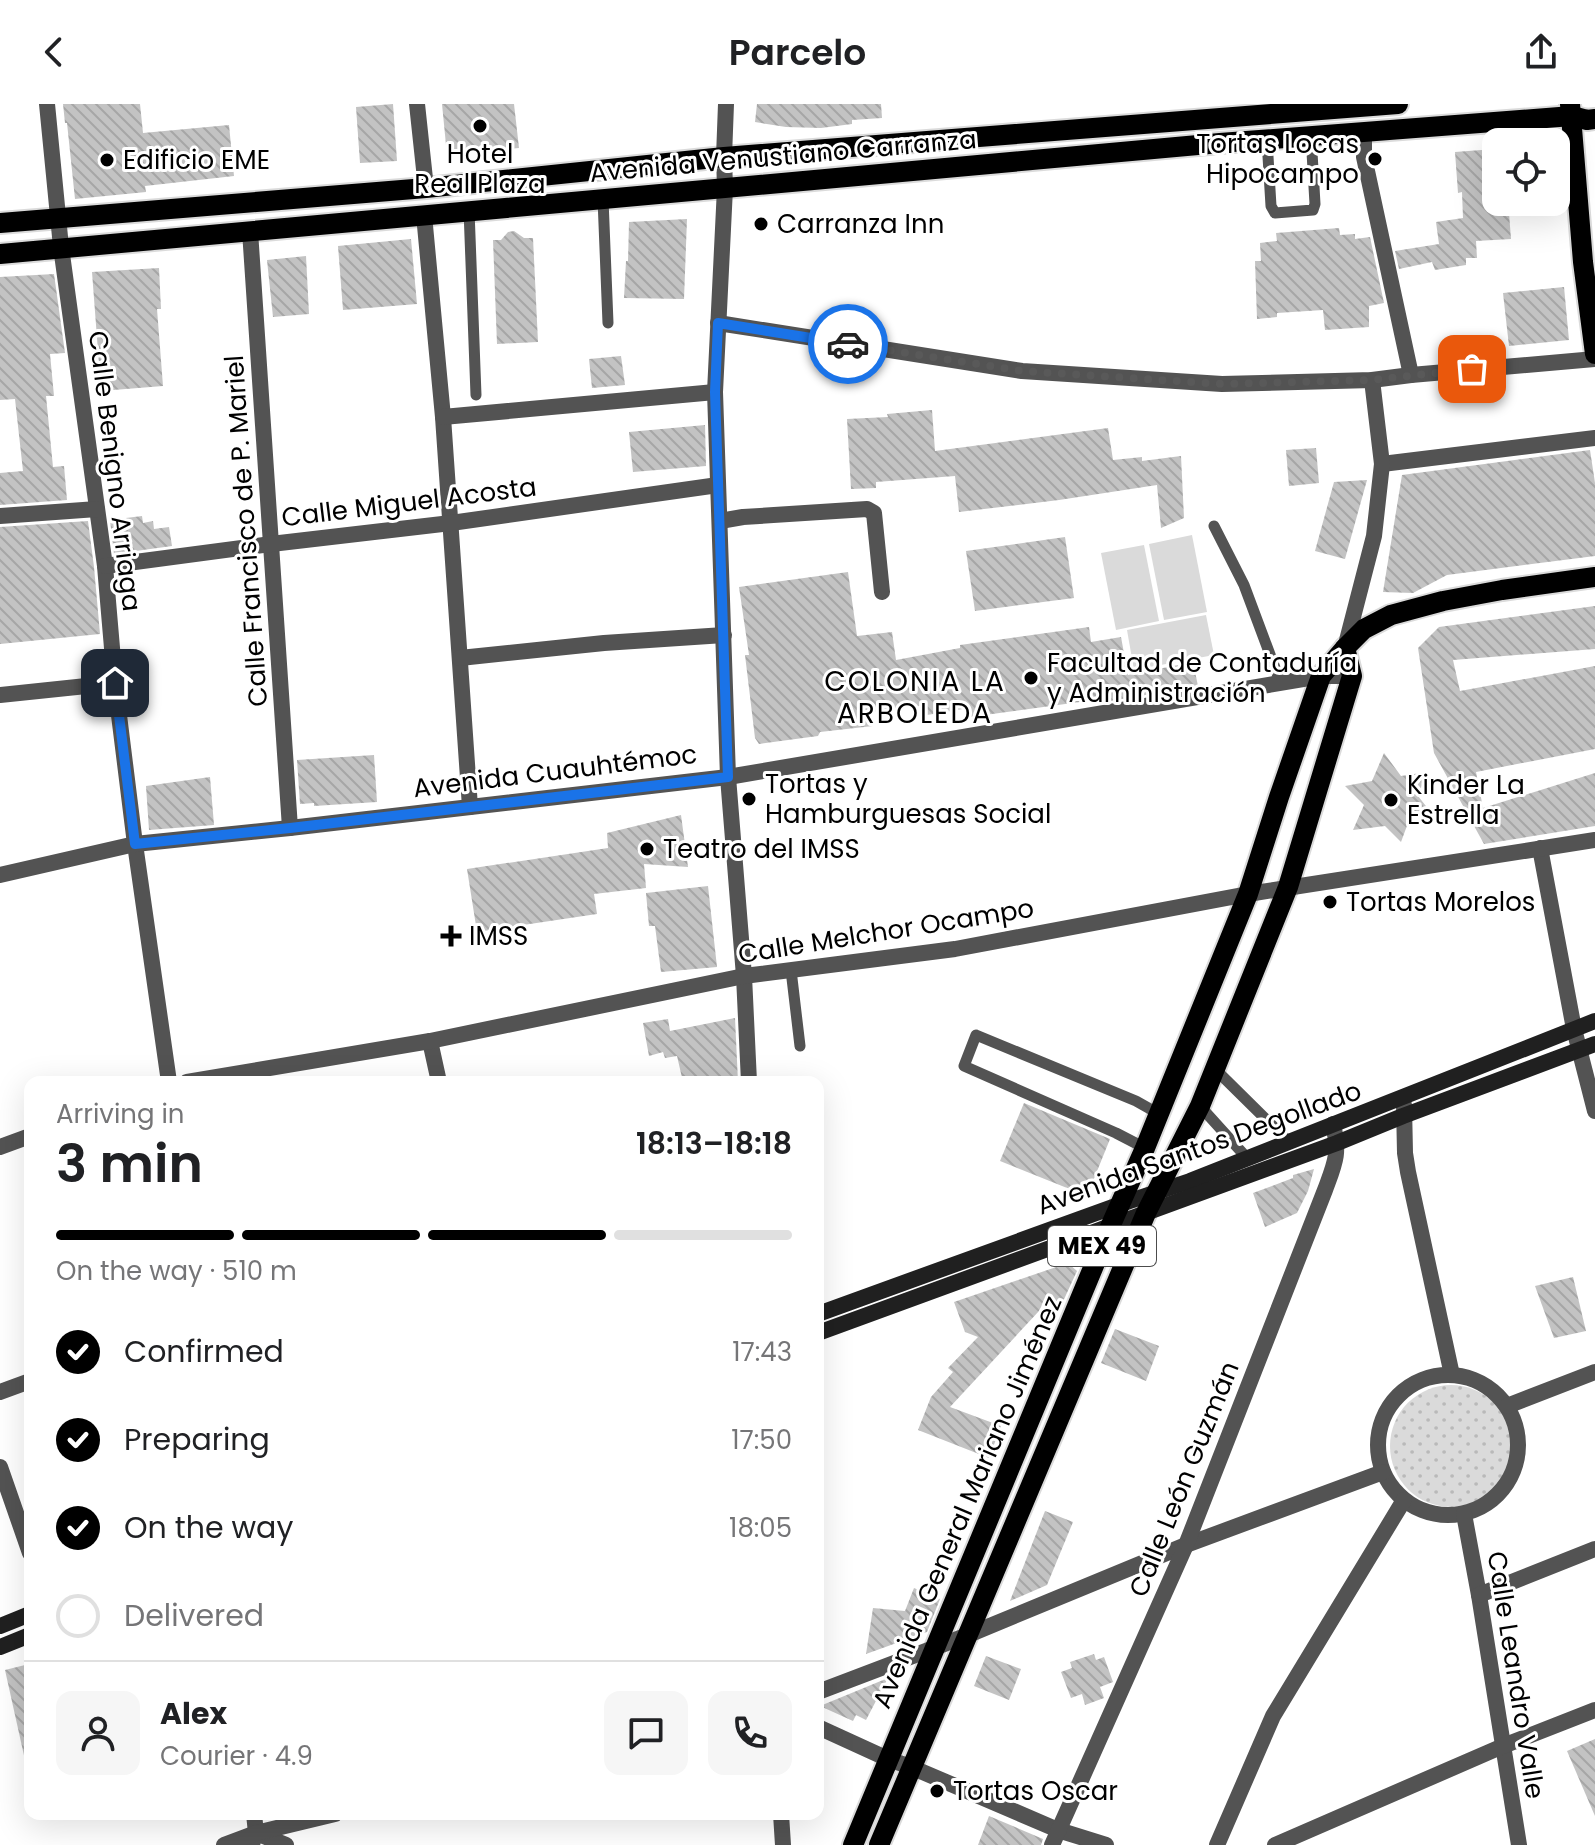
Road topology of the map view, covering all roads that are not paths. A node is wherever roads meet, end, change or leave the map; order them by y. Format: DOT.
graph roads {
  1 [pos="47,104"];
  2 [pos="417,104"];
  3 [pos="726,104"];
  4 [pos="1398,104"];
  5 [pos="1571,110"];
  6 [pos="1595,119"];
  7 [pos="1364,131"];
  8 [pos="1311,135"];
  9 [pos="1267,140"];
  10 [pos="724,157"];
  11 [pos="426,188"];
  12 [pos="725,188"];
  13 [pos="603,199"];
  14 [pos="469,210"];
  15 [pos="424,215"];
  16 [pos="57,218"];
  17 [pos="0,223"];
  18 [pos="250,231"];
  19 [pos="61,247"];
  20 [pos="0,254"];
  21 [pos="1583,262"];
  22 [pos="1595,282"];
  23 [pos="608,323"];
  24 [pos="718,323"];
  25 [pos="1595,356"];
  26 [pos="1411,375"];
  27 [pos="1372,380"];
  28 [pos="715,392"];
  29 [pos="476,395"];
  30 [pos="443,417"];
  31 [pos="1595,438"];
  32 [pos="1382,464"];
  33 [pos="718,485"];
  34 [pos="97,509"];
  35 [pos="0,516"];
  36 [pos="720,521"];
  37 [pos="451,523"];
  38 [pos="1214,526"];
  39 [pos="271,544"];
  40 [pos="105,566"];
  41 [pos="1595,577"];
  42 [pos="882,592"];
  43 [pos="724,635"];
  44 [pos="1345,648"];
  45 [pos="460,658"];
  46 [pos="1321,676"];
  47 [pos="1352,676"];
  48 [pos="115,683"];
  49 [pos="1281,684"];
  50 [pos="0,695"];
  51 [pos="728,777"];
  52 [pos="1279,797"];
  53 [pos="470,807"];
  54 [pos="1314,807"];
  55 [pos="290,828"];
  56 [pos="1595,840"];
  57 [pos="135,844"];
  58 [pos="1540,848"];
  59 [pos="0,875"];
  60 [pos="1288,887"];
  61 [pos="1248,894"];
  62 [pos="791,970"];
  63 [pos="744,976"];
  64 [pos="1595,1021"];
  65 [pos="1574,1029"];
  66 [pos="430,1041"];
  67 [pos="800,1046"];
  68 [pos="1587,1046"];
  69 [pos="1215,1069"];
  70 [pos="168,1076"];
  71 [pos="223,1076"];
  72 [pos="438,1076"];
  73 [pos="749,1076"];
  74 [pos="1405,1096"];
  75 [pos="1200,1106"];
  76 [pos="1595,1111"];
  77 [pos="1159,1114"];
  78 [pos="1403,1116"];
  79 [pos="1333,1124"];
  80 [pos="24,1138"];
  81 [pos="1288,1141"];
  82 [pos="1337,1143"];
  83 [pos="0,1147"];
  84 [pos="1145,1148"];
  85 [pos="1247,1158"];
  86 [pos="1157,1191"];
  87 [pos="1121,1204"];
  88 [pos="1146,1213"];
  89 [pos="1110,1227"];
  90 [pos="824,1312"];
  91 [pos="824,1331"];
  92 [pos="1595,1372"];
  93 [pos="1452,1375"];
  94 [pos="24,1383"];
  95 [pos="0,1392"];
  96 [pos="1507,1406"];
  97 [pos="0,1467"];
  98 [pos="1383,1472"];
  99 [pos="1404,1500"];
  100 [pos="1464,1514"];
  101 [pos="24,1536"];
  102 [pos="1186,1545"];
  103 [pos="1595,1549"];
  104 [pos="1479,1595"];
  105 [pos="24,1616"];
  106 [pos="0,1626"];
  107 [pos="968,1635"];
  108 [pos="24,1637"];
  109 [pos="0,1647"];
  110 [pos="937,1647"];
  111 [pos="824,1690"];
  112 [pos="1595,1710"];
  113 [pos="824,1730"];
  114 [pos="1503,1746"];
  115 [pos="888,1759"];
  116 [pos="911,1767"];
  117 [pos="316,1820"];
  118 [pos="781,1820"];
  119 [pos="1055,1838"];
  120 [pos="254,1839"];
  121 [pos="224,1845"];
  122 [pos="286,1845"];
  123 [pos="783,1845"];
  124 [pos="853,1845"];
  125 [pos="879,1845"];
  126 [pos="1106,1845"];
  127 [pos="1217,1845"];
  128 [pos="1275,1845"];
  129 [pos="1519,1845"];
  1 -- 16 [label="street, Calle Benigno Arriaga"];
  2 -- 11 [label="street"];
  3 -- 10 [label="street"];
  4 -- 10 [label="main road, Avenida Venustiano Carranza"];
  5 -- 6 [label="main road, Avenida Venustiano Carranza"];
  5 -- 7 [label="main road, Avenida Venustiano Carranza"];
  5 -- 21 [label="main road"];
  7 -- 8 [label="main road, Avenida Venustiano Carranza"];
  7 -- 26 [label="street"];
  8 -- 9 [label="main road, Avenida Venustiano Carranza"];
  8 -- 9 [label="lane"];
  9 -- 12 [label="main road, Avenida Venustiano Carranza"];
  10 -- 11 [label="main road, Avenida Venustiano Carranza"];
  10 -- 12 [label="street"];
  11 -- 16 [label="main road, Avenida Venustiano Carranza"];
  12 -- 13 [label="main road, Avenida Venustiano Carranza"];
  12 -- 24 [label="street"];
  13 -- 14 [label="main road, Avenida Venustiano Carranza"];
  13 -- 23 [label="lane"];
  14 -- 15 [label="main road, Avenida Venustiano Carranza"];
  14 -- 29 [label="lane"];
  15 -- 18 [label="main road, Avenida Venustiano Carranza"];
  15 -- 30 [label="street"];
  16 -- 17 [label="main road, Avenida Venustiano Carranza"];
  16 -- 19 [label="street, Calle Benigno Arriaga"];
  18 -- 19 [label="main road, Avenida Venustiano Carranza"];
  18 -- 39 [label="street, Calle Francisco de P. Mariel"];
  19 -- 20 [label="main road, Avenida Venustiano Carranza"];
  19 -- 34 [label="street, Calle Benigno Arriaga"];
  21 -- 22 [label="main road"];
  21 -- 25 [label="main road"];
  24 -- 27 [label="street"];
  24 -- 28 [label="street"];
  25 -- 26 [label="street"];
  26 -- 27 [label="street"];
  27 -- 32 [label="street, Avenida General Mariano Jiménez"];
  28 -- 30 [label="street"];
  28 -- 33 [label="street"];
  30 -- 37 [label="street"];
  31 -- 32 [label="street"];
  32 -- 44 [label="street, Avenida General Mariano Jiménez"];
  33 -- 36 [label="street"];
  33 -- 37 [label="street, Calle Miguel Acosta"];
  34 -- 35 [label="street"];
  34 -- 40 [label="street, Calle Benigno Arriaga"];
  36 -- 42 [label="street"];
  36 -- 43 [label="street"];
  37 -- 39 [label="street, Calle Miguel Acosta"];
  37 -- 45 [label="street"];
  38 -- 49 [label="lane"];
  39 -- 40 [label="street, Calle Miguel Acosta"];
  39 -- 55 [label="street, Calle Francisco de P. Mariel"];
  40 -- 48 [label="street, Calle Benigno Arriaga"];
  41 -- 44 [label="main road"];
  43 -- 45 [label="street"];
  43 -- 51 [label="street"];
  44 -- 46 [label="main road, Avenida General Mariano Jiménez / MEX 49"];
  44 -- 47 [label="main road, Avenida General Mariano Jiménez"];
  45 -- 53 [label="street"];
  46 -- 47 [label="street, Avenida Cuauhtémoc"];
  46 -- 49 [label="street, Avenida Cuauhtémoc"];
  46 -- 52 [label="main road, Avenida General Mariano Jiménez / MEX 49"];
  47 -- 54 [label="main road, Avenida General Mariano Jiménez / MEX 49"];
  48 -- 50 [label="street"];
  48 -- 57 [label="street, Calle Benigno Arriaga"];
  49 -- 51 [label="street, Avenida Cuauhtémoc"];
  51 -- 53 [label="street, Avenida Cuauhtémoc"];
  51 -- 63 [label="street"];
  52 -- 54 [label="main road"];
  52 -- 61 [label="main road, Avenida General Mariano Jiménez / MEX 49"];
  53 -- 55 [label="street, Avenida Cuauhtémoc"];
  54 -- 60 [label="main road, Avenida General Mariano Jiménez / MEX 49"];
  55 -- 57 [label="street, Avenida Cuauhtémoc"];
  56 -- 58 [label="street, Calle Melchor Ocampo"];
  57 -- 59 [label="street, Avenida Cuauhtémoc"];
  57 -- 70 [label="street, Calle Benigno Arriaga"];
  58 -- 60 [label="street, Calle Melchor Ocampo"];
  58 -- 65 [label="street"];
  60 -- 61 [label="street, Calle Melchor Ocampo"];
  60 -- 69 [label="main road, Avenida General Mariano Jiménez / MEX 49"];
  61 -- 62 [label="street, Calle Melchor Ocampo"];
  61 -- 77 [label="main road, Avenida General Mariano Jiménez / MEX 49"];
  62 -- 63 [label="street, Calle Melchor Ocampo"];
  62 -- 67 [label="lane"];
  63 -- 66 [label="street, Calle Melchor Ocampo"];
  63 -- 73 [label="street"];
  64 -- 65 [label="main road, Avenida Santos Degollado"];
  65 -- 68 [label="street"];
  65 -- 74 [label="main road, Avenida Santos Degollado"];
  66 -- 71 [label="street, Calle Melchor Ocampo"];
  66 -- 72 [label="street"];
  68 -- 76 [label="street"];
  68 -- 78 [label="main road, Avenida Santos Degollado"];
  69 -- 75 [label="main road, Avenida General Mariano Jiménez / MEX 49"];
  69 -- 81 [label="lane"];
  74 -- 78 [label="street"];
  74 -- 79 [label="main road, Avenida Santos Degollado"];
  75 -- 85 [label="lane"];
  75 -- 86 [label="main road, Avenida General Mariano Jiménez / MEX 49"];
  77 -- 84 [label="main road, Avenida General Mariano Jiménez / MEX 49"];
  77 -- 84 [label="lane"];
  78 -- 82 [label="main road, Avenida Santos Degollado"];
  78 -- 93 [label="street"];
  79 -- 81 [label="main road, Avenida Santos Degollado"];
  79 -- 82 [label="street, Calle León Guzmán"];
  80 -- 83 [label="street"];
  81 -- 85 [label="main road, Avenida Santos Degollado"];
  82 -- 88 [label="main road, Avenida Santos Degollado"];
  82 -- 102 [label="street, Calle León Guzmán"];
  84 -- 87 [label="main road, Avenida General Mariano Jiménez / MEX 49"];
  85 -- 86 [label="main road, Avenida Santos Degollado"];
  86 -- 87 [label="main road, Avenida Santos Degollado"];
  86 -- 88 [label="main road, Avenida General Mariano Jiménez / MEX 49"];
  87 -- 89 [label="main road, Avenida General Mariano Jiménez / MEX 49"];
  87 -- 90 [label="main road, Avenida Santos Degollado"];
  88 -- 89 [label="main road, Avenida Santos Degollado"];
  88 -- 107 [label="main road, Avenida General Mariano Jiménez / MEX 49"];
  89 -- 91 [label="main road, Avenida Santos Degollado"];
  89 -- 110 [label="main road, Avenida General Mariano Jiménez / MEX 49"];
  92 -- 96 [label="street"];
  93 -- 96 [label="street"];
  93 -- 98 [label="street"];
  94 -- 95 [label="street"];
  96 -- 100 [label="street"];
  97 -- 101 [label="street"];
  98 -- 99 [label="street"];
  98 -- 102 [label="street"];
  99 -- 100 [label="street"];
  99 -- 127 [label="street"];
  100 -- 104 [label="street, Calle Leandro Valle"];
  102 -- 107 [label="street"];
  102 -- 119 [label="street, Calle León Guzmán"];
  103 -- 104 [label="street"];
  104 -- 114 [label="street, Calle Leandro Valle"];
  105 -- 106 [label="main road"];
  107 -- 110 [label="street"];
  107 -- 116 [label="main road, Avenida General Mariano Jiménez / MEX 49"];
  108 -- 109 [label="main road"];
  110 -- 111 [label="street"];
  110 -- 115 [label="main road, Avenida General Mariano Jiménez / MEX 49"];
  112 -- 114 [label="street"];
  113 -- 115 [label="street"];
  114 -- 128 [label="street"];
  114 -- 129 [label="street, Calle Leandro Valle"];
  115 -- 116 [label="street"];
  115 -- 124 [label="main road, Avenida General Mariano Jiménez / MEX 49"];
  116 -- 119 [label="street"];
  116 -- 125 [label="main road, Avenida General Mariano Jiménez / MEX 49"];
  117 -- 120 [label="street"];
  118 -- 123 [label="street"];
  119 -- 126 [label="street"];
  120 -- 121 [label="street"];
  120 -- 122 [label="street"];
}
